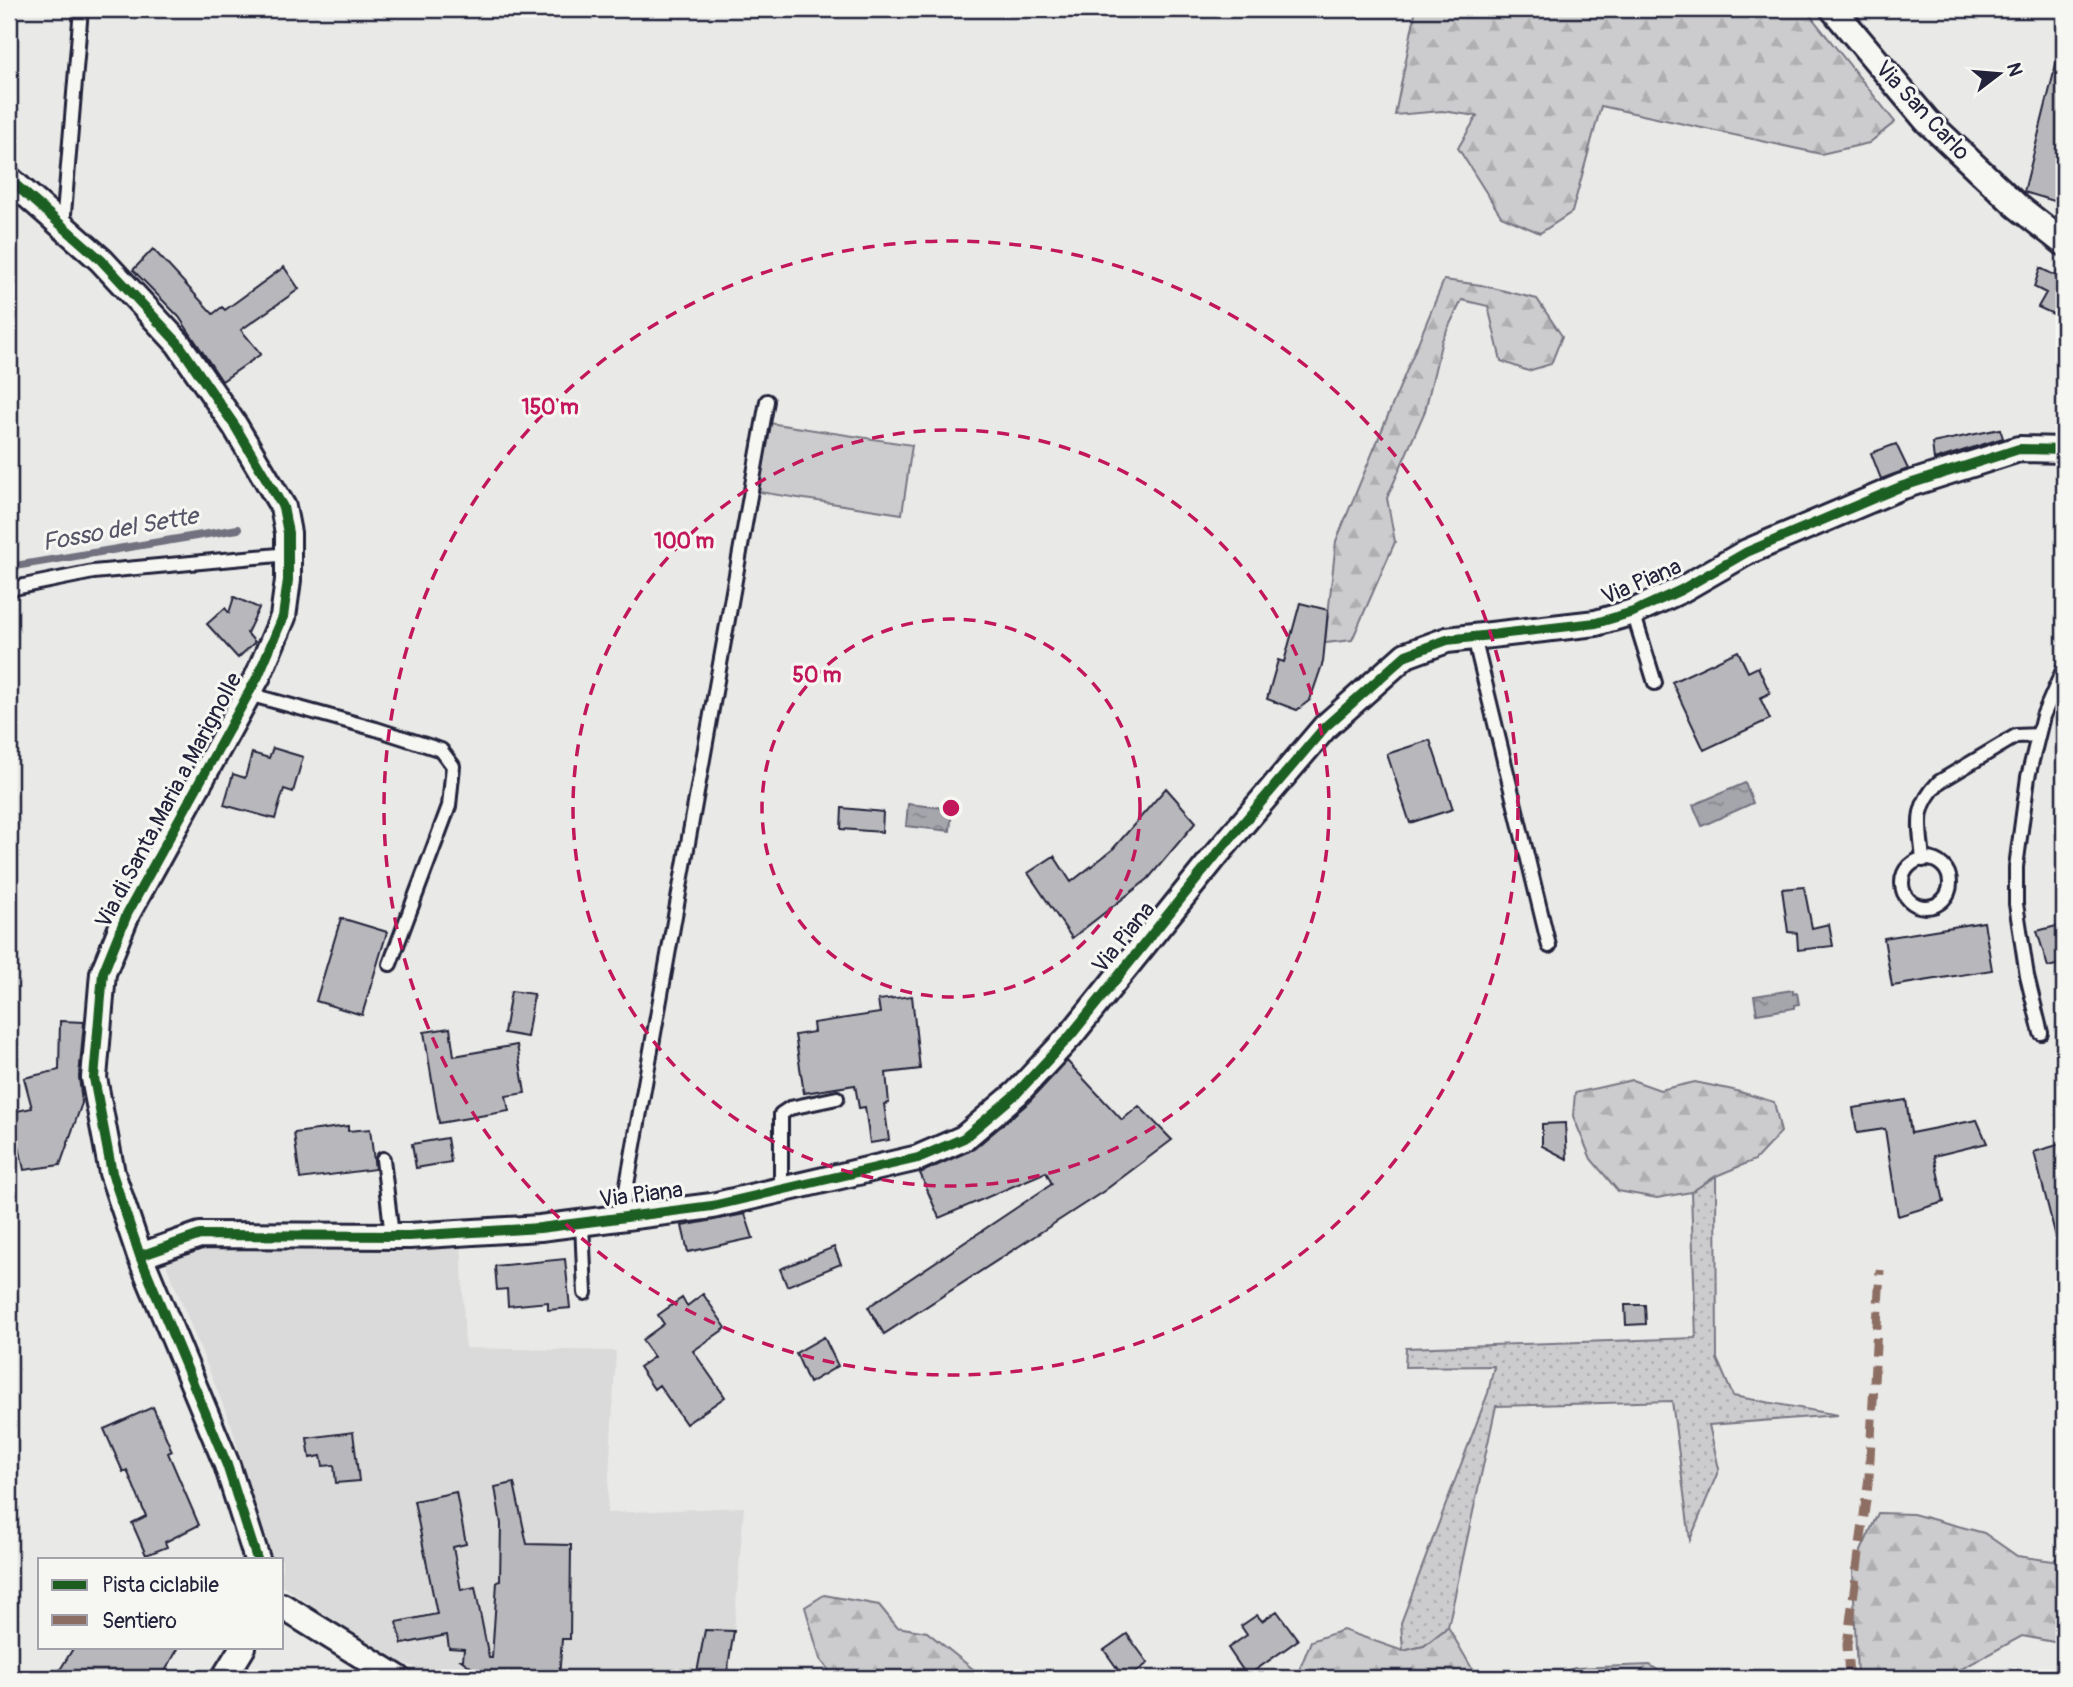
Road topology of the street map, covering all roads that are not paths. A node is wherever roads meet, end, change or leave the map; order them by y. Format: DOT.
graph roads {
  1 [pos="81,9"];
  2 [pos="1833,9"];
  3 [pos="9,179"];
  4 [pos="63,226"];
  5 [pos="2064,243"];
  6 [pos="767,401"];
  7 [pos="2064,450"];
  8 [pos="289,554"];
  9 [pos="9,589"];
  10 [pos="1633,612"];
  11 [pos="1474,637"];
  12 [pos="2064,668"];
  13 [pos="1655,683"];
  14 [pos="248,694"];
  15 [pos="2038,735"];
  16 [pos="1923,860"];
  17 [pos="1549,946"];
  18 [pos="390,964"];
  19 [pos="2041,1033"];
  20 [pos="837,1098"];
  21 [pos="383,1159"];
  22 [pos="781,1190"];
  23 [pos="621,1218"];
  24 [pos="582,1223"];
  25 [pos="392,1236"];
  26 [pos="139,1256"];
  27 [pos="585,1293"];
  28 [pos="257,1558"];
  29 [pos="284,1607"];
  30 [pos="242,1648"];
  31 [pos="224,1678"];
  32 [pos="398,1678"];
  1 -- 4 [label="lane"];
  2 -- 5 [label="street, Via San Carlo"];
  3 -- 4 [label="street, Via di Santa Maria a Marignolle"];
  4 -- 8 [label="street, Via di Santa Maria a Marignolle"];
  6 -- 23 [label="lane"];
  7 -- 10 [label="street, Via Piana"];
  8 -- 9 [label="lane"];
  8 -- 14 [label="street, Via di Santa Maria a Marignolle"];
  10 -- 11 [label="street, Via Piana"];
  10 -- 13 [label="lane"];
  11 -- 17 [label="lane"];
  11 -- 22 [label="street, Via Piana"];
  12 -- 15 [label="lane"];
  14 -- 18 [label="lane"];
  14 -- 26 [label="street, Via di Santa Maria a Marignolle"];
  15 -- 16 [label="lane"];
  15 -- 19 [label="lane"];
  20 -- 22 [label="lane"];
  21 -- 25 [label="lane"];
  22 -- 23 [label="street, Via Piana"];
  23 -- 24 [label="street, Via Piana"];
  24 -- 25 [label="street, Via Piana"];
  24 -- 27 [label="lane"];
  25 -- 26 [label="street, Via Piana"];
  26 -- 28 [label="street, Via di Santa Maria a Marignolle"];
  29 -- 32 [label="street"];
  30 -- 31 [label="street"];
}
